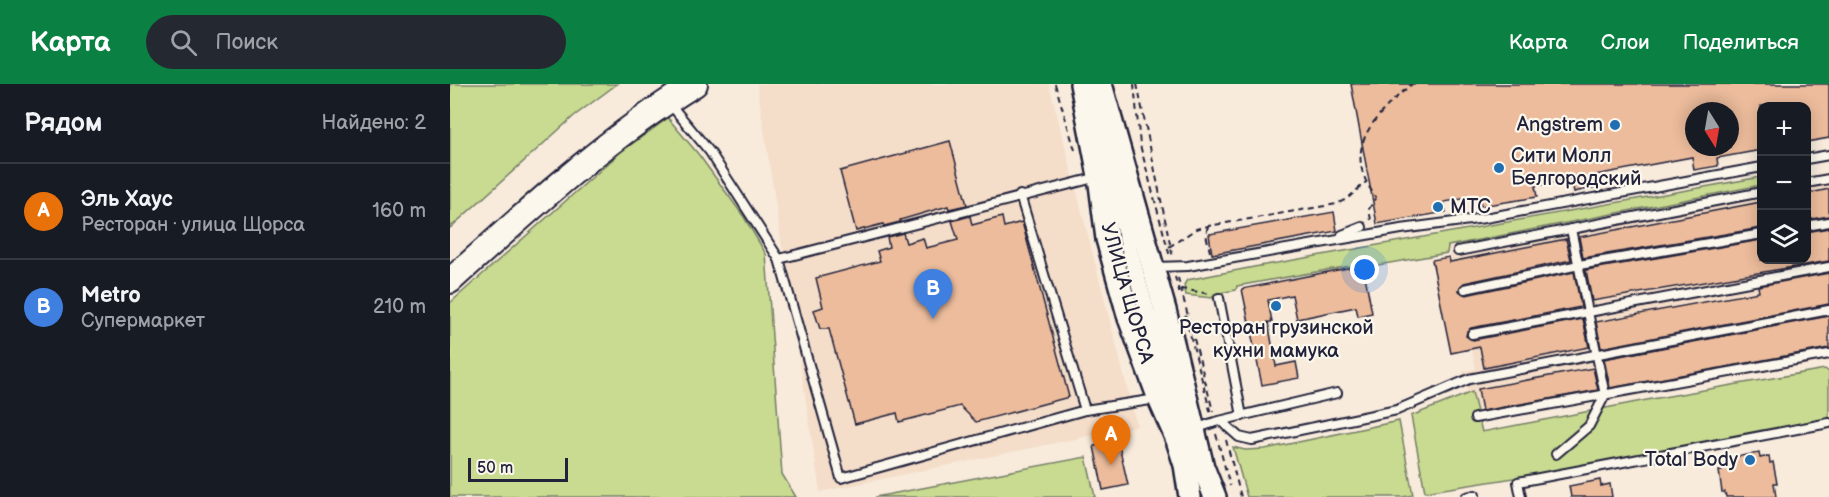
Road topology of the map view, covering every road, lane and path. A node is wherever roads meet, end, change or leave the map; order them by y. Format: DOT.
graph roads {
  1 [pos="694,84"];
  2 [pos="1083,84"];
  3 [pos="1100,84"];
  4 [pos="1134,84"];
  5 [pos="1412,84"];
  6 [pos="667,101"];
  7 [pos="1100,122"];
  8 [pos="1829,155"];
  9 [pos="1811,158"];
  10 [pos="1366,164"];
  11 [pos="1361,165"];
  12 [pos="1757,168"];
  13 [pos="1100,176"];
  14 [pos="1829,179"];
  15 [pos="1366,182"];
  16 [pos="1811,182"];
  17 [pos="1757,193"];
  18 [pos="1020,195"];
  19 [pos="1829,222"];
  20 [pos="1811,225"];
  21 [pos="1208,226"];
  22 [pos="1362,227"];
  23 [pos="1571,229"];
  24 [pos="1757,235"];
  25 [pos="1169,247"];
  26 [pos="1458,251"];
  27 [pos="1211,258"];
  28 [pos="779,259"];
  29 [pos="1579,265"];
  30 [pos="1163,267"];
  31 [pos="1829,267"];
  32 [pos="450,281"];
  33 [pos="1181,289"];
  34 [pos="1465,289"];
  35 [pos="1210,294"];
  36 [pos="1219,298"];
  37 [pos="1829,310"];
  38 [pos="1588,313"];
  39 [pos="1472,334"];
  40 [pos="1829,354"];
  41 [pos="1597,355"];
  42 [pos="1337,393"];
  43 [pos="1605,395"];
  44 [pos="1159,399"];
  45 [pos="1084,410"];
  46 [pos="1242,416"];
  47 [pos="1475,418"];
  48 [pos="1829,423"];
  49 [pos="1209,424"];
  50 [pos="1224,431"];
  51 [pos="1556,454"];
  52 [pos="1222,492"];
  53 [pos="1190,497"];
  54 [pos="1203,497"];
  55 [pos="1241,497"];
  56 [pos="1467,497"];
  57 [pos="1475,497"];
  58 [pos="1521,497"];
  1 -- 6 [label="main road"];
  2 -- 7 [label="street, УЛИЦА ЩОРСА"];
  2 -- 13 [label="main road, УЛИЦА ЩОРСА"];
  3 -- 7 [label="street, УЛИЦА ЩОРСА"];
  3 -- 30 [label="main road, УЛИЦА ЩОРСА"];
  4 -- 30 [label="path"];
  5 -- 11 [label="path"];
  6 -- 28 [label="lane"];
  6 -- 32 [label="main road"];
  7 -- 54 [label="street, УЛИЦА ЩОРСА"];
  8 -- 9 [label="lane"];
  10 -- 11 [label="path"];
  11 -- 15 [label="path"];
  12 -- 30 [label="lane"];
  13 -- 18 [label="lane"];
  13 -- 44 [label="main road, УЛИЦА ЩОРСА"];
  14 -- 16 [label="lane"];
  15 -- 21 [label="path"];
  15 -- 22 [label="path"];
  17 -- 23 [label="lane"];
  18 -- 28 [label="lane"];
  18 -- 45 [label="lane"];
  19 -- 20 [label="lane"];
  21 -- 25 [label="path"];
  21 -- 27 [label="path"];
  22 -- 27 [label="lane"];
  23 -- 26 [label="lane"];
  23 -- 29 [label="lane"];
  24 -- 29 [label="lane"];
  28 -- 45 [label="lane"];
  29 -- 34 [label="lane"];
  29 -- 38 [label="lane"];
  30 -- 49 [label="main road, УЛИЦА ЩОРСА"];
  30 -- 49 [label="path"];
  31 -- 38 [label="lane"];
  33 -- 35 [label="path"];
  36 -- 46 [label="lane"];
  37 -- 41 [label="lane"];
  38 -- 39 [label="lane"];
  38 -- 41 [label="lane"];
  40 -- 43 [label="lane"];
  41 -- 43 [label="lane"];
  41 -- 49 [label="lane"];
  42 -- 46 [label="lane"];
  43 -- 47 [label="lane"];
  43 -- 51 [label="lane"];
  44 -- 45 [label="lane"];
  44 -- 53 [label="main road, УЛИЦА ЩОРСА"];
  46 -- 49 [label="lane"];
  48 -- 58 [label="lane"];
  49 -- 52 [label="path"];
  49 -- 52 [label="main road, УЛИЦА ЩОРСА"];
  50 -- 55 [label="path"];
  56 -- 57 [label="lane"];
}
